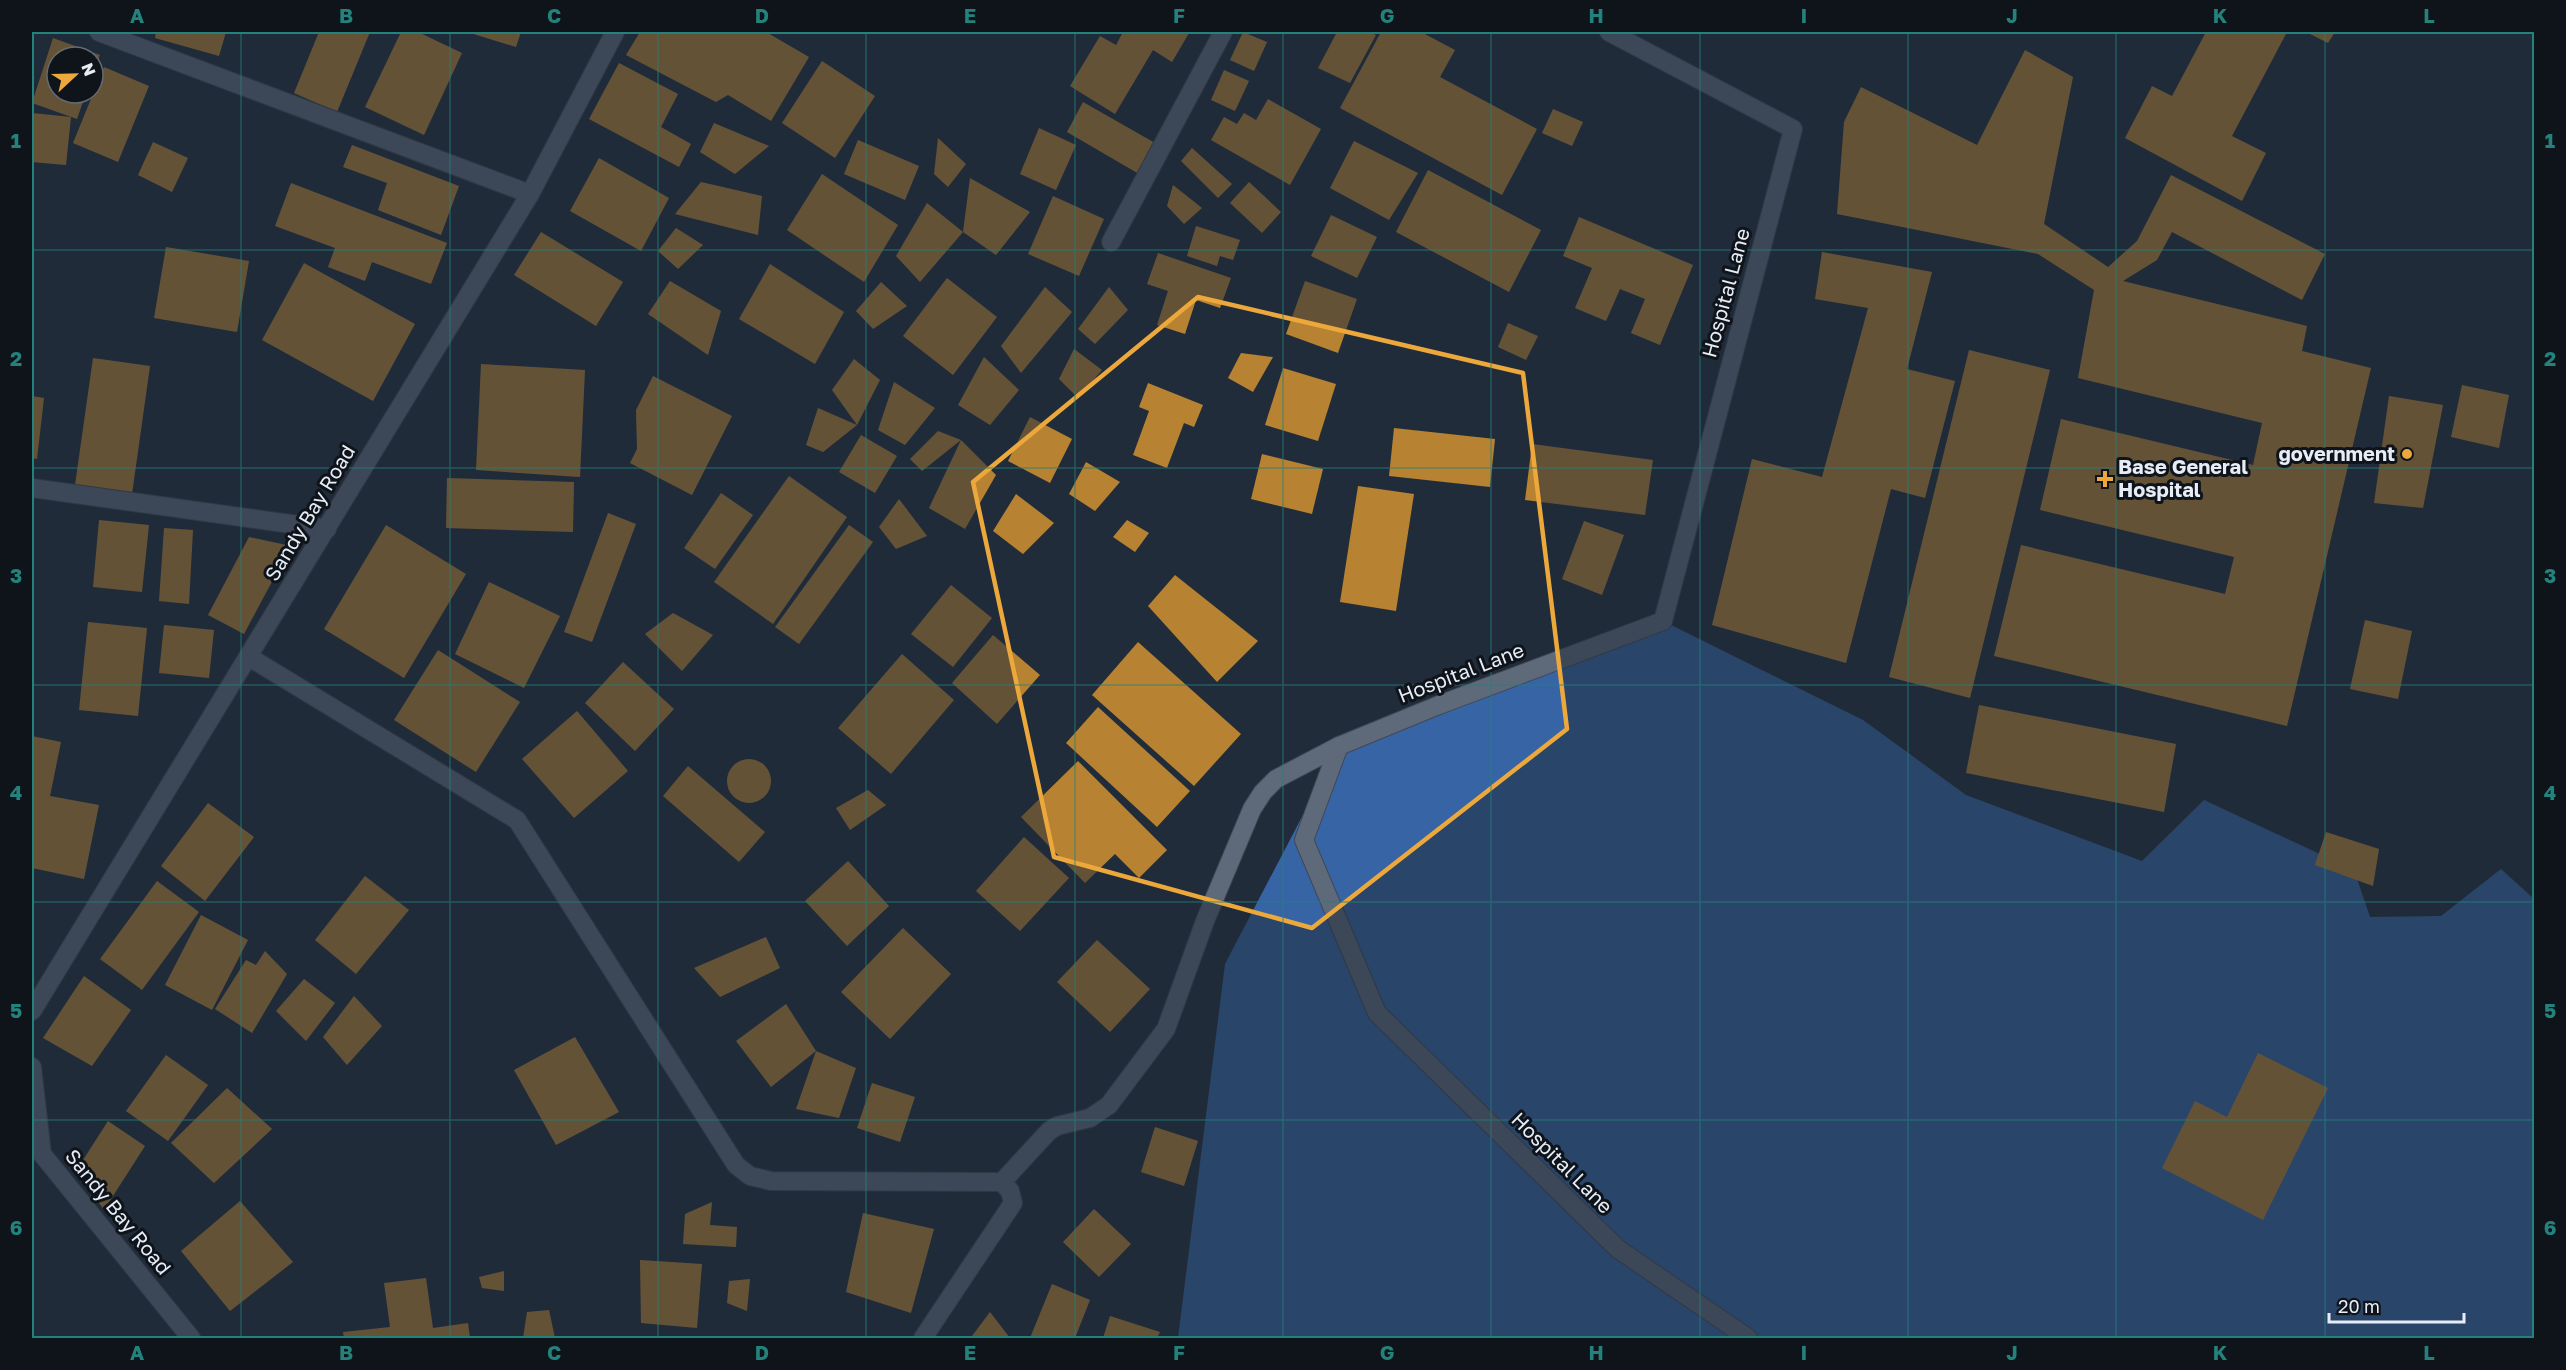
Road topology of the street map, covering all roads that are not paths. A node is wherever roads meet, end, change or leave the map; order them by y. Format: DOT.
graph roads {
  1 [pos="99,32"];
  2 [pos="615,32"];
  3 [pos="1223,32"];
  4 [pos="1609,32"];
  5 [pos="531,194"];
  6 [pos="1111,242"];
  7 [pos="32,489"];
  8 [pos="327,529"];
  9 [pos="249,657"];
  10 [pos="1339,746"];
  11 [pos="32,1011"];
  12 [pos="32,1067"];
  13 [pos="1002,1182"];
  14 [pos="191,1338"];
  15 [pos="923,1338"];
  16 [pos="1748,1338"];
  1 -- 5 [label="street"];
  2 -- 5 [label="street, Sandy Bay Road"];
  3 -- 6 [label="street"];
  4 -- 10 [label="street, Hospital Lane"];
  5 -- 8 [label="street, Sandy Bay Road"];
  7 -- 8 [label="street"];
  8 -- 9 [label="street, Sandy Bay Road"];
  9 -- 11 [label="street, Sandy Bay Road"];
  9 -- 13 [label="street"];
  10 -- 13 [label="street"];
  10 -- 16 [label="street, Hospital Lane"];
  12 -- 14 [label="street, Sandy Bay Road"];
  13 -- 15 [label="street"];
}
